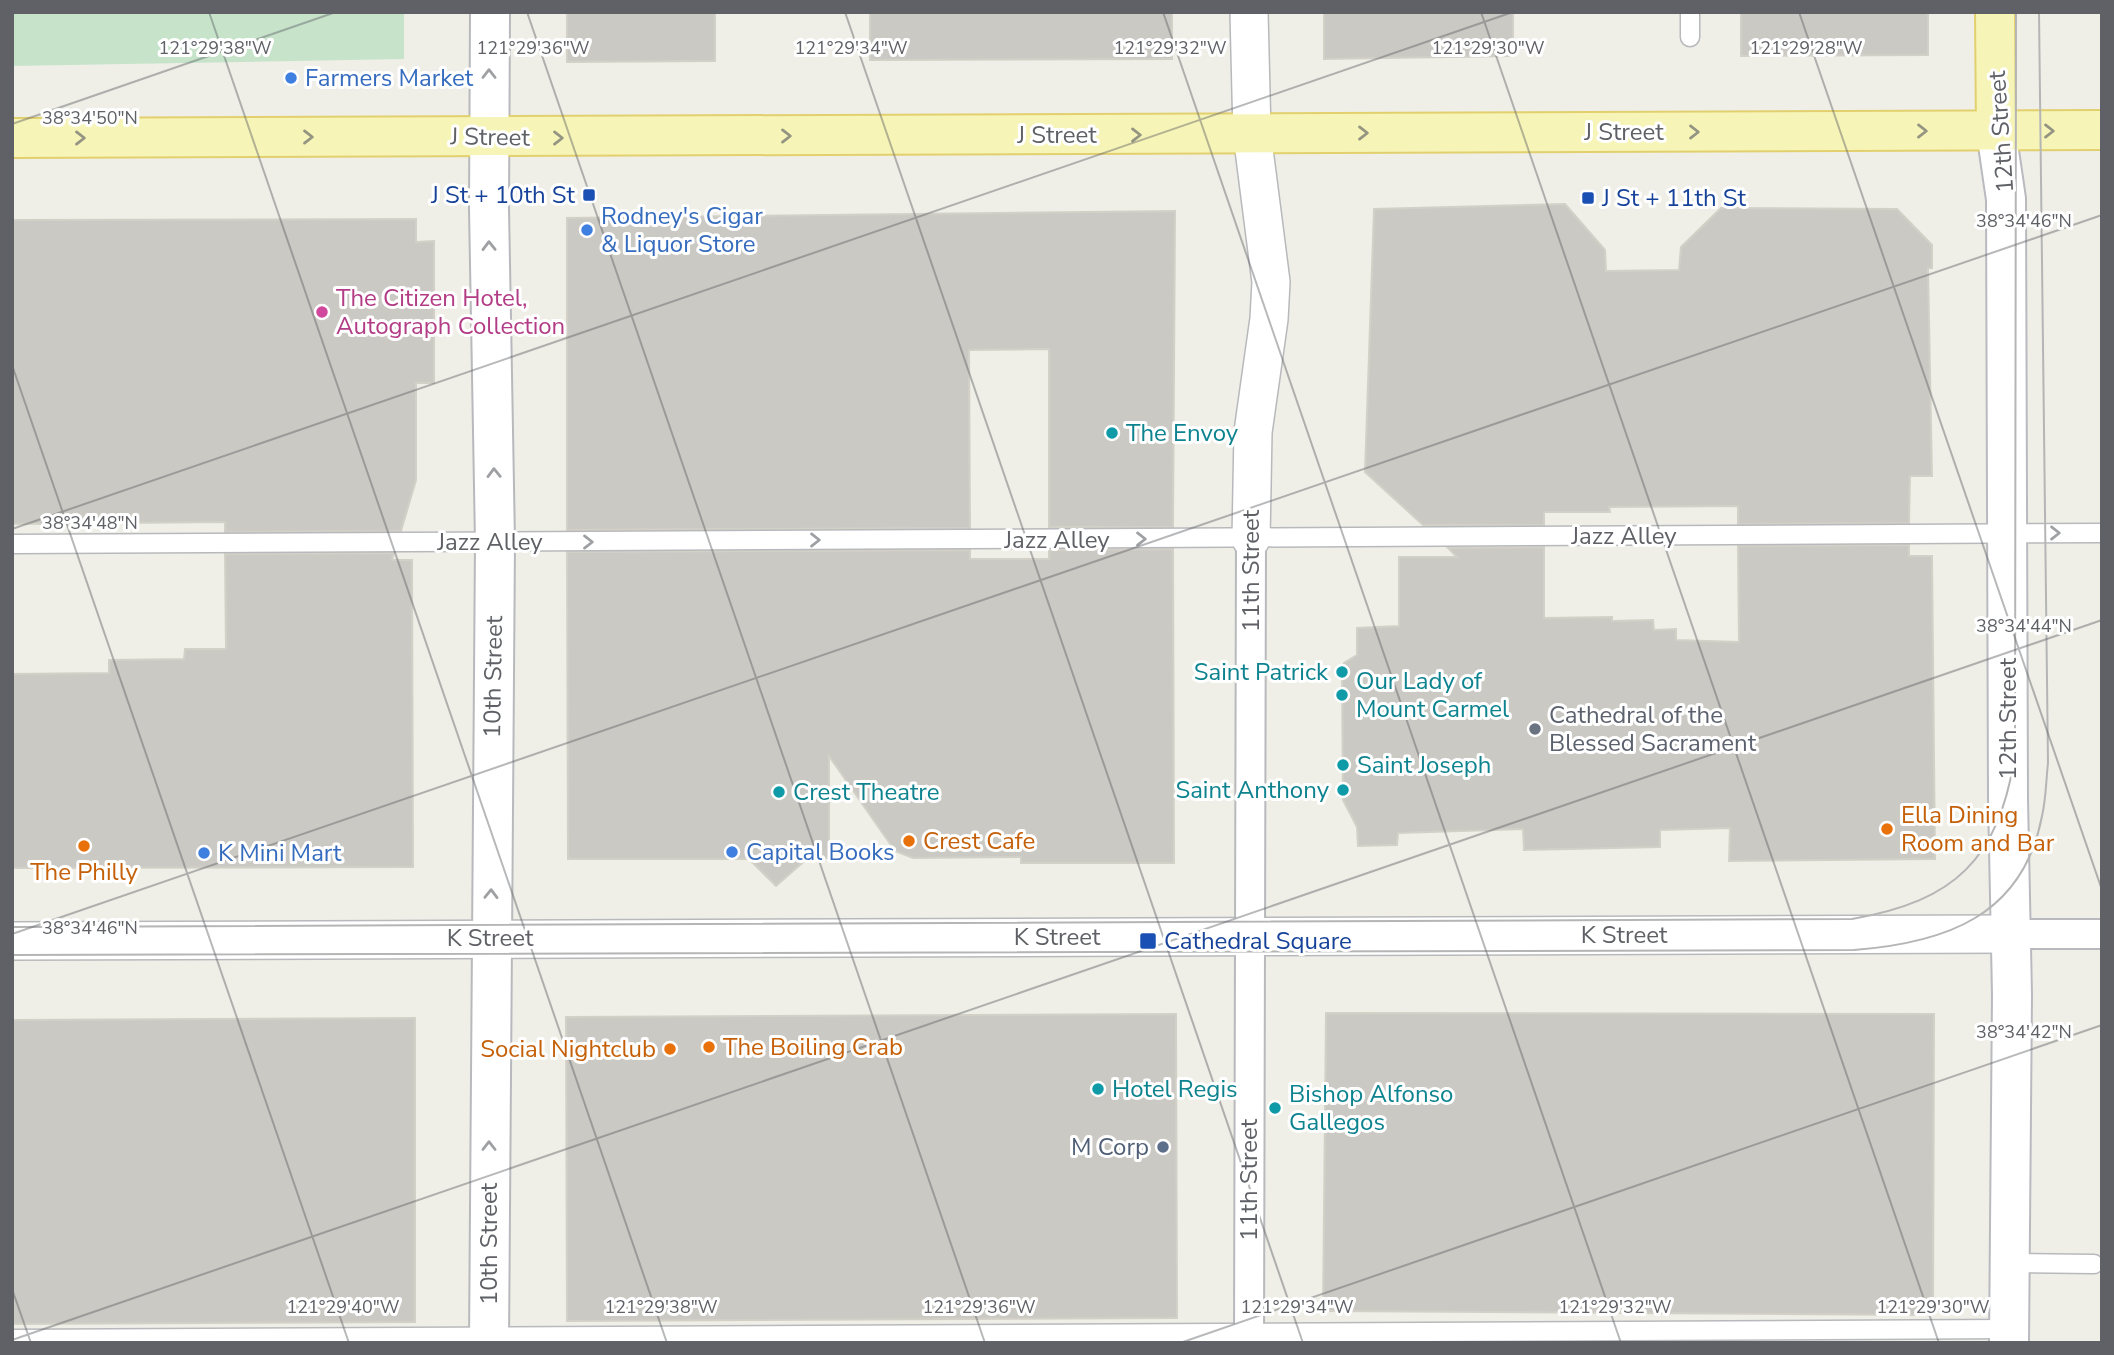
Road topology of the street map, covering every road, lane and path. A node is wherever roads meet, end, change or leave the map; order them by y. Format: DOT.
graph roads {
  1 [pos="489,12"];
  2 [pos="1249,12"];
  3 [pos="1690,12"];
  4 [pos="1995,12"];
  5 [pos="1690,37"];
  6 [pos="2102,130"];
  7 [pos="1996,131"];
  8 [pos="1252,134"];
  9 [pos="490,136"];
  10 [pos="12,138"];
  11 [pos="2102,533"];
  12 [pos="2008,534"];
  13 [pos="1251,539"];
  14 [pos="495,542"];
  15 [pos="12,544"];
  16 [pos="2010,934"];
  17 [pos="2102,934"];
  18 [pos="1250,936"];
  19 [pos="490,938"];
  20 [pos="12,941"];
  21 [pos="2009,1263"];
  22 [pos="2094,1264"];
  23 [pos="2008,1336"];
  24 [pos="1249,1338"];
  25 [pos="12,1339"];
  26 [pos="489,1340"];
  9 -- 1 [label="street, 10th Street, one-way"];
  2 -- 8 [label="street, 11th Street"];
  3 -- 5 [label="lane"];
  4 -- 7 [label="main road, 12th Street"];
  7 -- 6 [label="main road, J Street, one-way"];
  8 -- 7 [label="main road, J Street, one-way"];
  7 -- 12 [label="street, 12th Street"];
  9 -- 8 [label="main road, J Street, one-way"];
  8 -- 13 [label="street, 11th Street"];
  10 -- 9 [label="main road, J Street, one-way"];
  14 -- 9 [label="street, 10th Street, one-way"];
  12 -- 11 [label="lane, Jazz Alley, one-way"];
  12 -- 13 [label="lane, Jazz Alley"];
  12 -- 16 [label="street, 12th Street"];
  14 -- 13 [label="lane, Jazz Alley, one-way"];
  13 -- 18 [label="street, 11th Street"];
  14 -- 15 [label="lane, Jazz Alley"];
  19 -- 14 [label="street, 10th Street, one-way"];
  16 -- 17 [label="street, K Street"];
  16 -- 18 [label="street, K Street"];
  16 -- 21 [label="street, 12th Street"];
  18 -- 19 [label="street, K Street"];
  18 -- 24 [label="street, 11th Street"];
  19 -- 20 [label="street, K Street"];
  26 -- 19 [label="street, 10th Street, one-way"];
  21 -- 22 [label="lane"];
  21 -- 23 [label="street, 12th Street"];
  23 -- 24 [label="lane"];
  24 -- 26 [label="lane"];
  25 -- 26 [label="lane"];
}
